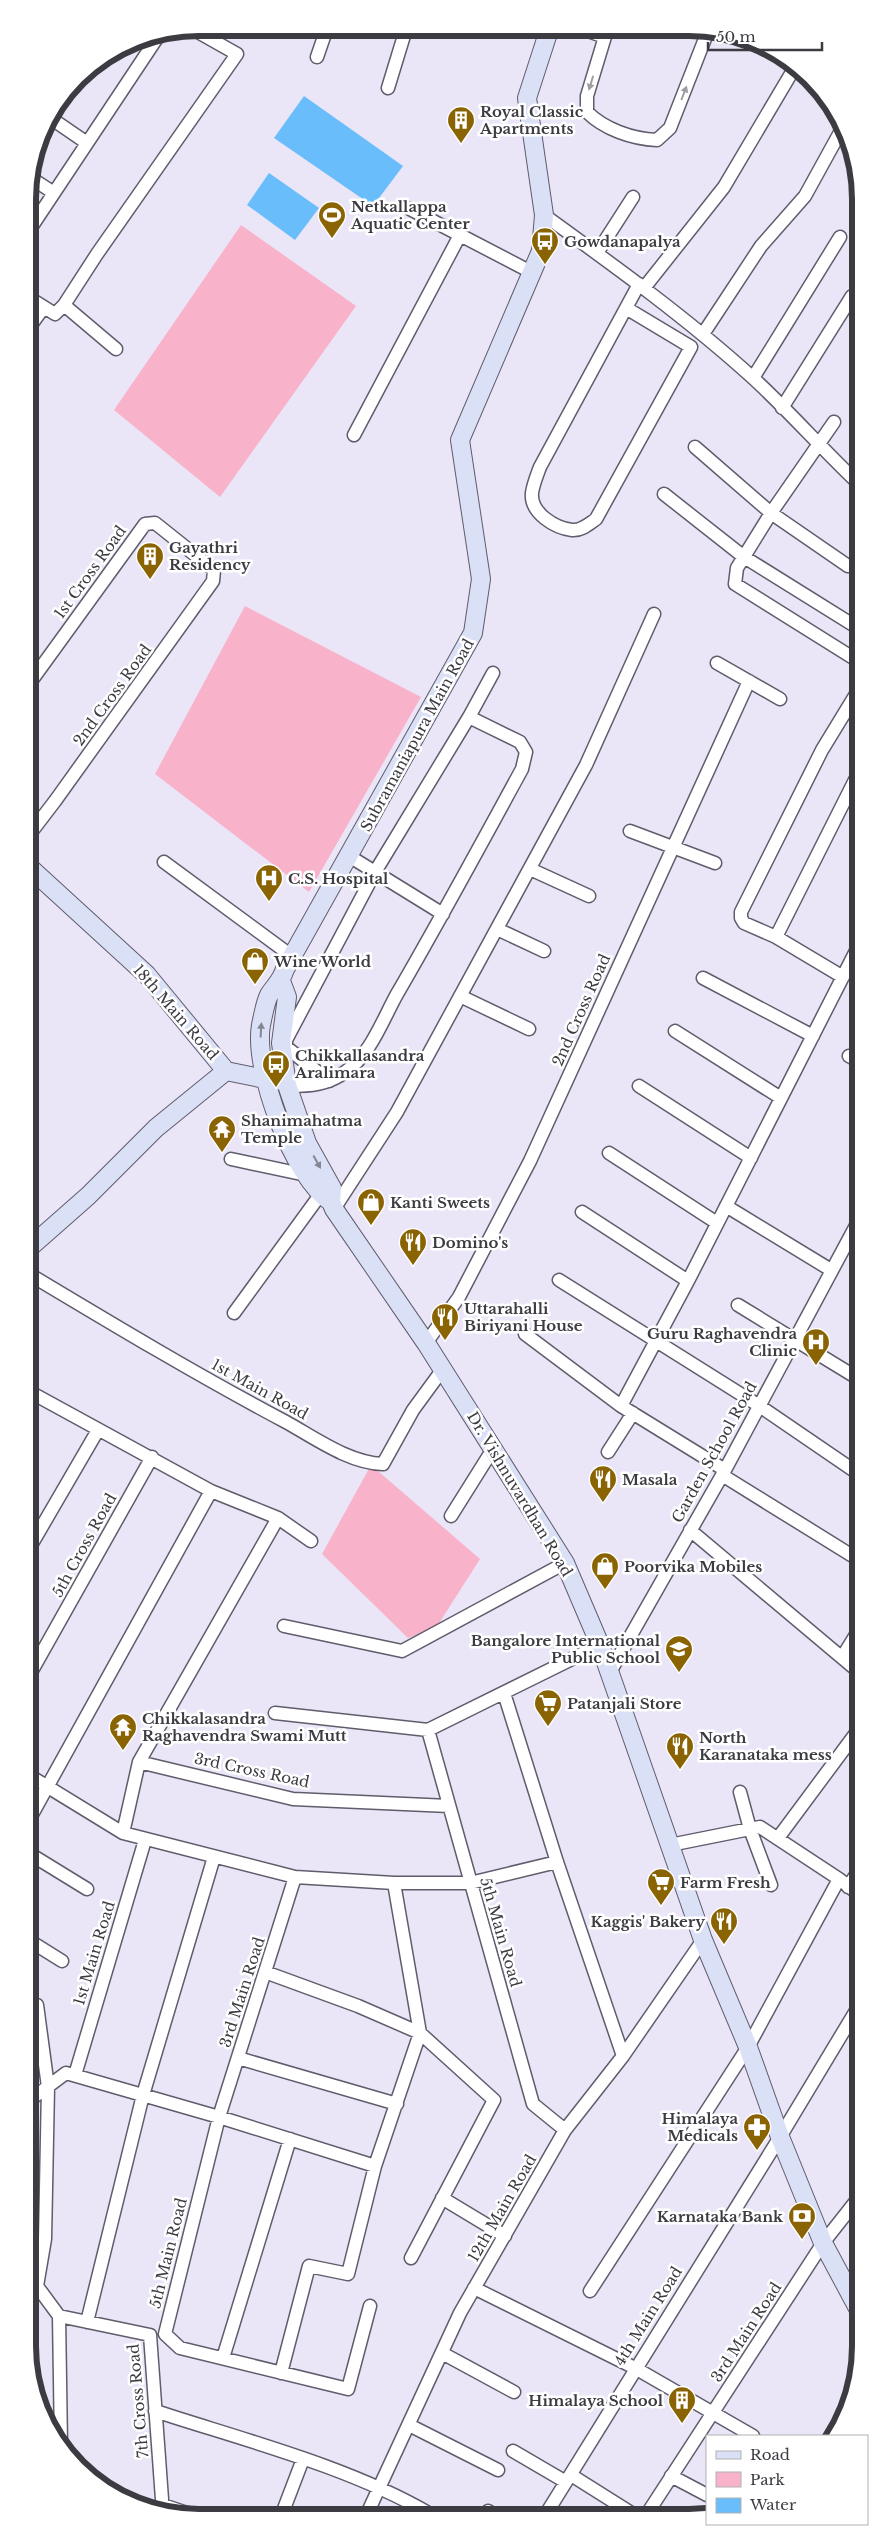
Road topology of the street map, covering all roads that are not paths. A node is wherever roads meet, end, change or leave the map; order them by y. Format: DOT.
graph roads {
  1 [pos="209,36"];
  2 [pos="324,36"];
  3 [pos="404,36"];
  4 [pos="548,36"];
  5 [pos="605,36"];
  6 [pos="705,38"];
  7 [pos="154,43"];
  8 [pos="316,57"];
  9 [pos="792,73"];
  10 [pos="388,88"];
  11 [pos="56,122"];
  12 [pos="838,135"];
  13 [pos="87,143"];
  14 [pos="38,183"];
  15 [pos="54,193"];
  16 [pos="633,197"];
  17 [pos="410,209"];
  18 [pos="544,215"];
  19 [pos="37,216"];
  20 [pos="460,235"];
  21 [pos="840,237"];
  22 [pos="597,253"];
  23 [pos="533,273"];
  24 [pos="642,286"];
  25 [pos="852,296"];
  26 [pos="37,303"];
  27 [pos="64,305"];
  28 [pos="44,307"];
  29 [pos="626,308"];
  30 [pos="37,317"];
  31 [pos="703,334"];
  32 [pos="116,349"];
  33 [pos="753,378"];
  34 [pos="782,408"];
  35 [pos="834,422"];
  36 [pos="354,435"];
  37 [pos="817,444"];
  38 [pos="695,447"];
  39 [pos="852,477"];
  40 [pos="664,494"];
  41 [pos="771,513"];
  42 [pos="744,556"];
  43 [pos="848,566"];
  44 [pos="214,570"];
  45 [pos="654,614"];
  46 [pos="852,624"];
  47 [pos="852,657"];
  48 [pos="717,663"];
  49 [pos="37,673"];
  50 [pos="493,673"];
  51 [pos="749,682"];
  52 [pos="780,699"];
  53 [pos="852,701"];
  54 [pos="470,717"];
  55 [pos="852,786"];
  56 [pos="37,825"];
  57 [pos="630,831"];
  58 [pos="672,848"];
  59 [pos="349,856"];
  60 [pos="164,862"];
  61 [pos="715,863"];
  62 [pos="530,869"];
  63 [pos="375,872"];
  64 [pos="37,874"];
  65 [pos="589,896"];
  66 [pos="443,914"];
  67 [pos="497,929"];
  68 [pos="776,937"];
  69 [pos="544,951"];
  70 [pos="293,957"];
  71 [pos="852,960"];
  72 [pos="843,977"];
  73 [pos="703,978"];
  74 [pos="281,980"];
  75 [pos="460,996"];
  76 [pos="529,1029"];
  77 [pos="675,1031"];
  78 [pos="813,1036"];
  79 [pos="226,1071"];
  80 [pos="265,1078"];
  81 [pos="329,1081"];
  82 [pos="288,1085"];
  83 [pos="639,1086"];
  84 [pos="782,1098"];
  85 [pos="610,1153"];
  86 [pos="751,1158"];
  87 [pos="231,1159"];
  88 [pos="306,1175"];
  89 [pos="328,1202"];
  90 [pos="726,1206"];
  91 [pos="582,1212"];
  92 [pos="717,1223"];
  93 [pos="852,1233"];
  94 [pos="37,1241"];
  95 [pos="831,1270"];
  96 [pos="36,1278"];
  97 [pos="559,1280"];
  98 [pos="688,1281"];
  99 [pos="738,1305"];
  100 [pos="234,1313"];
  101 [pos="525,1334"];
  102 [pos="794,1339"];
  103 [pos="654,1341"];
  104 [pos="426,1343"];
  105 [pos="443,1369"];
  106 [pos="851,1374"];
  107 [pos="36,1396"];
  108 [pos="758,1405"];
  109 [pos="621,1406"];
  110 [pos="633,1413"];
  111 [pos="98,1430"];
  112 [pos="493,1449"];
  113 [pos="608,1452"];
  114 [pos="152,1457"];
  115 [pos="851,1469"];
  116 [pos="724,1473"];
  117 [pos="211,1490"];
  118 [pos="451,1516"];
  119 [pos="278,1518"];
  120 [pos="690,1530"];
  121 [pos="36,1536"];
  122 [pos="311,1541"];
  123 [pos="851,1555"];
  124 [pos="565,1563"];
  125 [pos="284,1626"];
  126 [pos="851,1642"];
  127 [pos="600,1645"];
  128 [pos="842,1656"];
  129 [pos="36,1663"];
  130 [pos="851,1665"];
  131 [pos="610,1672"];
  132 [pos="504,1693"];
  133 [pos="275,1713"];
  134 [pos="428,1730"];
  135 [pos="851,1739"];
  136 [pos="139,1762"];
  137 [pos="36,1780"];
  138 [pos="48,1788"];
  139 [pos="740,1792"];
  140 [pos="449,1806"];
  141 [pos="36,1808"];
  142 [pos="750,1829"];
  143 [pos="123,1834"];
  144 [pos="778,1838"];
  145 [pos="145,1840"];
  146 [pos="670,1845"];
  147 [pos="214,1857"];
  148 [pos="36,1858"];
  149 [pos="557,1862"];
  150 [pos="295,1877"];
  151 [pos="851,1877"];
  152 [pos="394,1883"];
  153 [pos="470,1883"];
  154 [pos="844,1883"];
  155 [pos="771,1885"];
  156 [pos="851,1888"];
  157 [pos="87,1889"];
  158 [pos="703,1940"];
  159 [pos="36,1945"];
  160 [pos="62,1961"];
  161 [pos="266,1972"];
  162 [pos="37,2005"];
  163 [pos="851,2019"];
  164 [pos="420,2033"];
  165 [pos="748,2047"];
  166 [pos="623,2056"];
  167 [pos="238,2058"];
  168 [pos="70,2074"];
  169 [pos="48,2088"];
  170 [pos="36,2094"];
  171 [pos="143,2095"];
  172 [pos="397,2104"];
  173 [pos="220,2116"];
  174 [pos="565,2130"];
  175 [pos="780,2137"];
  176 [pos="290,2139"];
  177 [pos="375,2166"];
  178 [pos="442,2198"];
  179 [pos="851,2207"];
  180 [pos="505,2236"];
  181 [pos="823,2243"];
  182 [pos="411,2258"];
  183 [pos="36,2274"];
  184 [pos="36,2285"];
  185 [pos="474,2288"];
  186 [pos="590,2291"];
  187 [pos="851,2292"];
  188 [pos="370,2306"];
  189 [pos="59,2316"];
  190 [pos="89,2316"];
  191 [pos="442,2353"];
  192 [pos="223,2358"];
  193 [pos="636,2368"];
  194 [pos="281,2373"];
  195 [pos="514,2392"];
  196 [pos="155,2411"];
  197 [pos="713,2413"];
  198 [pos="409,2425"];
  199 [pos="61,2431"];
  200 [pos="751,2435"];
  201 [pos="513,2451"];
  202 [pos="303,2459"];
  203 [pos="498,2470"];
  204 [pos="672,2476"];
  205 [pos="568,2478"];
  206 [pos="378,2488"];
  207 [pos="706,2494"];
  208 [pos="163,2504"];
  209 [pos="284,2509"];
  210 [pos="369,2509"];
  211 [pos="421,2509"];
  212 [pos="549,2509"];
  213 [pos="624,2509"];
  214 [pos="650,2509"];
  1 -- 27 [label="street"];
  2 -- 8 [label="street"];
  3 -- 10 [label="street"];
  4 -- 18 [label="main road, Subramaniapura Main Road"];
  5 -- 6 [label="street, one-way"];
  7 -- 13 [label="street"];
  9 -- 24 [label="street"];
  11 -- 13 [label="street"];
  12 -- 31 [label="street"];
  13 -- 15 [label="street"];
  14 -- 15 [label="street"];
  15 -- 19 [label="street"];
  16 -- 22 [label="street"];
  17 -- 20 [label="street"];
  18 -- 22 [label="street"];
  18 -- 23 [label="main road, Subramaniapura Main Road"];
  20 -- 23 [label="street"];
  20 -- 36 [label="street"];
  21 -- 33 [label="street"];
  22 -- 24 [label="street"];
  23 -- 59 [label="main road, Subramaniapura Main Road"];
  24 -- 29 [label="street"];
  24 -- 31 [label="street"];
  25 -- 34 [label="street"];
  26 -- 28 [label="street"];
  27 -- 28 [label="street"];
  27 -- 32 [label="street"];
  28 -- 30 [label="street"];
  29 -- 29 [label="street"];
  31 -- 33 [label="street"];
  33 -- 34 [label="street"];
  34 -- 37 [label="street"];
  35 -- 37 [label="street"];
  37 -- 39 [label="street"];
  37 -- 41 [label="street"];
  38 -- 41 [label="street"];
  40 -- 42 [label="street"];
  41 -- 42 [label="street"];
  41 -- 43 [label="street"];
  42 -- 46 [label="street"];
  42 -- 47 [label="street"];
  44 -- 49 [label="street, 1st Cross Road"];
  44 -- 56 [label="street, 2nd Cross Road"];
  45 -- 62 [label="street"];
  48 -- 51 [label="street"];
  50 -- 54 [label="street"];
  51 -- 52 [label="street"];
  51 -- 58 [label="street, 2nd Cross Road"];
  53 -- 68 [label="street"];
  54 -- 63 [label="street"];
  54 -- 66 [label="street"];
  55 -- 68 [label="street"];
  57 -- 58 [label="street"];
  58 -- 61 [label="street"];
  58 -- 104 [label="street, 2nd Cross Road"];
  59 -- 63 [label="street"];
  59 -- 70 [label="main road, Subramaniapura Main Road"];
  60 -- 70 [label="street"];
  62 -- 65 [label="street"];
  62 -- 67 [label="street"];
  63 -- 66 [label="street"];
  63 -- 81 [label="street"];
  64 -- 79 [label="main road, 18th Main Road"];
  66 -- 81 [label="street"];
  67 -- 69 [label="street"];
  67 -- 75 [label="street"];
  68 -- 72 [label="street"];
  70 -- 74 [label="main road, Subramaniapura Main Road"];
  71 -- 72 [label="street"];
  72 -- 78 [label="street"];
  73 -- 78 [label="street"];
  80 -- 74 [label="main road, Subramaniapura Main Road, one-way"];
  74 -- 82 [label="main road, Dr. Vishnuvardhan Road"];
  75 -- 76 [label="street"];
  75 -- 89 [label="street"];
  77 -- 84 [label="street"];
  78 -- 84 [label="street"];
  79 -- 80 [label="main road, 18th Main Road"];
  79 -- 94 [label="main road"];
  80 -- 82 [label="main road, 18th Main Road"];
  80 -- 88 [label="main road, Dr. Vishnuvardhan Road"];
  81 -- 82 [label="street"];
  82 -- 89 [label="main road, Dr. Vishnuvardhan Road, one-way"];
  83 -- 86 [label="street"];
  84 -- 86 [label="street"];
  85 -- 92 [label="street"];
  86 -- 90 [label="street"];
  87 -- 88 [label="street"];
  88 -- 89 [label="main road, Dr. Vishnuvardhan Road"];
  89 -- 100 [label="street"];
  89 -- 104 [label="main road, Dr. Vishnuvardhan Road"];
  90 -- 92 [label="street"];
  90 -- 95 [label="street"];
  91 -- 98 [label="street"];
  92 -- 98 [label="street"];
  93 -- 95 [label="street, Garden School Road"];
  95 -- 102 [label="street, Garden School Road"];
  96 -- 105 [label="street, 1st Main Road"];
  97 -- 103 [label="street"];
  98 -- 103 [label="street"];
  99 -- 102 [label="street"];
  101 -- 109 [label="street"];
  102 -- 106 [label="street"];
  102 -- 108 [label="street, Garden School Road"];
  103 -- 108 [label="street"];
  103 -- 109 [label="street"];
  104 -- 105 [label="main road, Dr. Vishnuvardhan Road"];
  105 -- 112 [label="main road, Dr. Vishnuvardhan Road"];
  107 -- 111 [label="street"];
  108 -- 115 [label="street"];
  108 -- 116 [label="street, Garden School Road"];
  109 -- 110 [label="street"];
  110 -- 113 [label="street"];
  110 -- 116 [label="street"];
  111 -- 114 [label="street"];
  111 -- 121 [label="street"];
  112 -- 118 [label="street"];
  112 -- 124 [label="main road, Dr. Vishnuvardhan Road"];
  114 -- 117 [label="street"];
  114 -- 129 [label="street, 5th Cross Road"];
  116 -- 120 [label="street, Garden School Road"];
  116 -- 123 [label="street"];
  117 -- 119 [label="street"];
  117 -- 138 [label="street"];
  119 -- 122 [label="street"];
  119 -- 136 [label="street"];
  120 -- 128 [label="street"];
  120 -- 131 [label="street, Garden School Road"];
  124 -- 125 [label="street"];
  124 -- 127 [label="main road, Dr. Vishnuvardhan Road"];
  126 -- 128 [label="street"];
  127 -- 131 [label="main road, Dr. Vishnuvardhan Road"];
  127 -- 132 [label="street"];
  128 -- 130 [label="street"];
  131 -- 146 [label="main road, Dr. Vishnuvardhan Road"];
  132 -- 134 [label="street"];
  132 -- 149 [label="street"];
  133 -- 134 [label="street"];
  134 -- 140 [label="street, 5th Main Road"];
  135 -- 144 [label="street"];
  136 -- 140 [label="street, 3rd Cross Road"];
  136 -- 143 [label="street"];
  137 -- 138 [label="street"];
  138 -- 141 [label="street"];
  138 -- 143 [label="street"];
  139 -- 142 [label="street"];
  140 -- 153 [label="street, 5th Main Road"];
  142 -- 144 [label="street"];
  142 -- 146 [label="street"];
  142 -- 155 [label="street"];
  143 -- 145 [label="street"];
  144 -- 154 [label="street"];
  145 -- 147 [label="street"];
  145 -- 168 [label="street, 1st Main Road"];
  146 -- 158 [label="main road, Dr. Vishnuvardhan Road"];
  147 -- 150 [label="street"];
  147 -- 171 [label="street"];
  148 -- 157 [label="street"];
  149 -- 153 [label="street"];
  149 -- 166 [label="street"];
  150 -- 152 [label="street"];
  150 -- 161 [label="street, 3rd Main Road"];
  151 -- 154 [label="street"];
  152 -- 153 [label="street"];
  152 -- 164 [label="street"];
  153 -- 174 [label="street, 5th Main Road"];
  154 -- 156 [label="street"];
  154 -- 165 [label="street"];
  158 -- 165 [label="main road, Dr. Vishnuvardhan Road"];
  158 -- 166 [label="street, 12th Main Road"];
  159 -- 160 [label="street"];
  161 -- 164 [label="street"];
  161 -- 167 [label="street, 3rd Main Road"];
  162 -- 169 [label="street"];
  163 -- 175 [label="street"];
  164 -- 172 [label="street"];
  164 -- 178 [label="street"];
  165 -- 175 [label="main road, Dr. Vishnuvardhan Road"];
  165 -- 186 [label="street"];
  166 -- 174 [label="street, 12th Main Road"];
  167 -- 172 [label="street"];
  167 -- 173 [label="street, 3rd Main Road"];
  168 -- 169 [label="street"];
  168 -- 171 [label="street"];
  169 -- 170 [label="street"];
  169 -- 183 [label="street"];
  171 -- 173 [label="street"];
  171 -- 190 [label="street"];
  172 -- 177 [label="street"];
  173 -- 176 [label="street"];
  173 -- 192 [label="street, 5th Main Road"];
  174 -- 180 [label="street, 12th Main Road"];
  175 -- 181 [label="main road, Dr. Vishnuvardhan Road"];
  175 -- 193 [label="street, 4th Main Road"];
  176 -- 177 [label="street"];
  176 -- 192 [label="street"];
  177 -- 194 [label="street"];
  178 -- 180 [label="street"];
  178 -- 182 [label="street"];
  179 -- 181 [label="street, 3rd Main Road"];
  180 -- 185 [label="street, 12th Main Road"];
  181 -- 187 [label="main road, Dr. Vishnuvardhan Road"];
  181 -- 197 [label="street, 3rd Main Road"];
  184 -- 189 [label="street"];
  185 -- 191 [label="street, 12th Main Road"];
  185 -- 193 [label="street"];
  188 -- 194 [label="street"];
  189 -- 190 [label="street, 7th Cross Road"];
  189 -- 199 [label="street"];
  190 -- 196 [label="street, 7th Cross Road"];
  191 -- 195 [label="street"];
  191 -- 198 [label="street, 12th Main Road"];
  192 -- 194 [label="street"];
  193 -- 197 [label="street"];
  193 -- 205 [label="street, 4th Main Road"];
  196 -- 202 [label="street"];
  196 -- 208 [label="street, 7th Cross Road"];
  197 -- 200 [label="street"];
  197 -- 204 [label="street, 3rd Main Road"];
  198 -- 203 [label="street"];
  198 -- 206 [label="street, 12th Main Road"];
  201 -- 205 [label="street"];
  202 -- 206 [label="street"];
  202 -- 209 [label="street"];
  204 -- 207 [label="street"];
  204 -- 214 [label="street, 3rd Main Road"];
  205 -- 212 [label="street, 4th Main Road"];
  205 -- 213 [label="street"];
  206 -- 210 [label="street, 12th Main Road"];
  206 -- 211 [label="street"];
}
